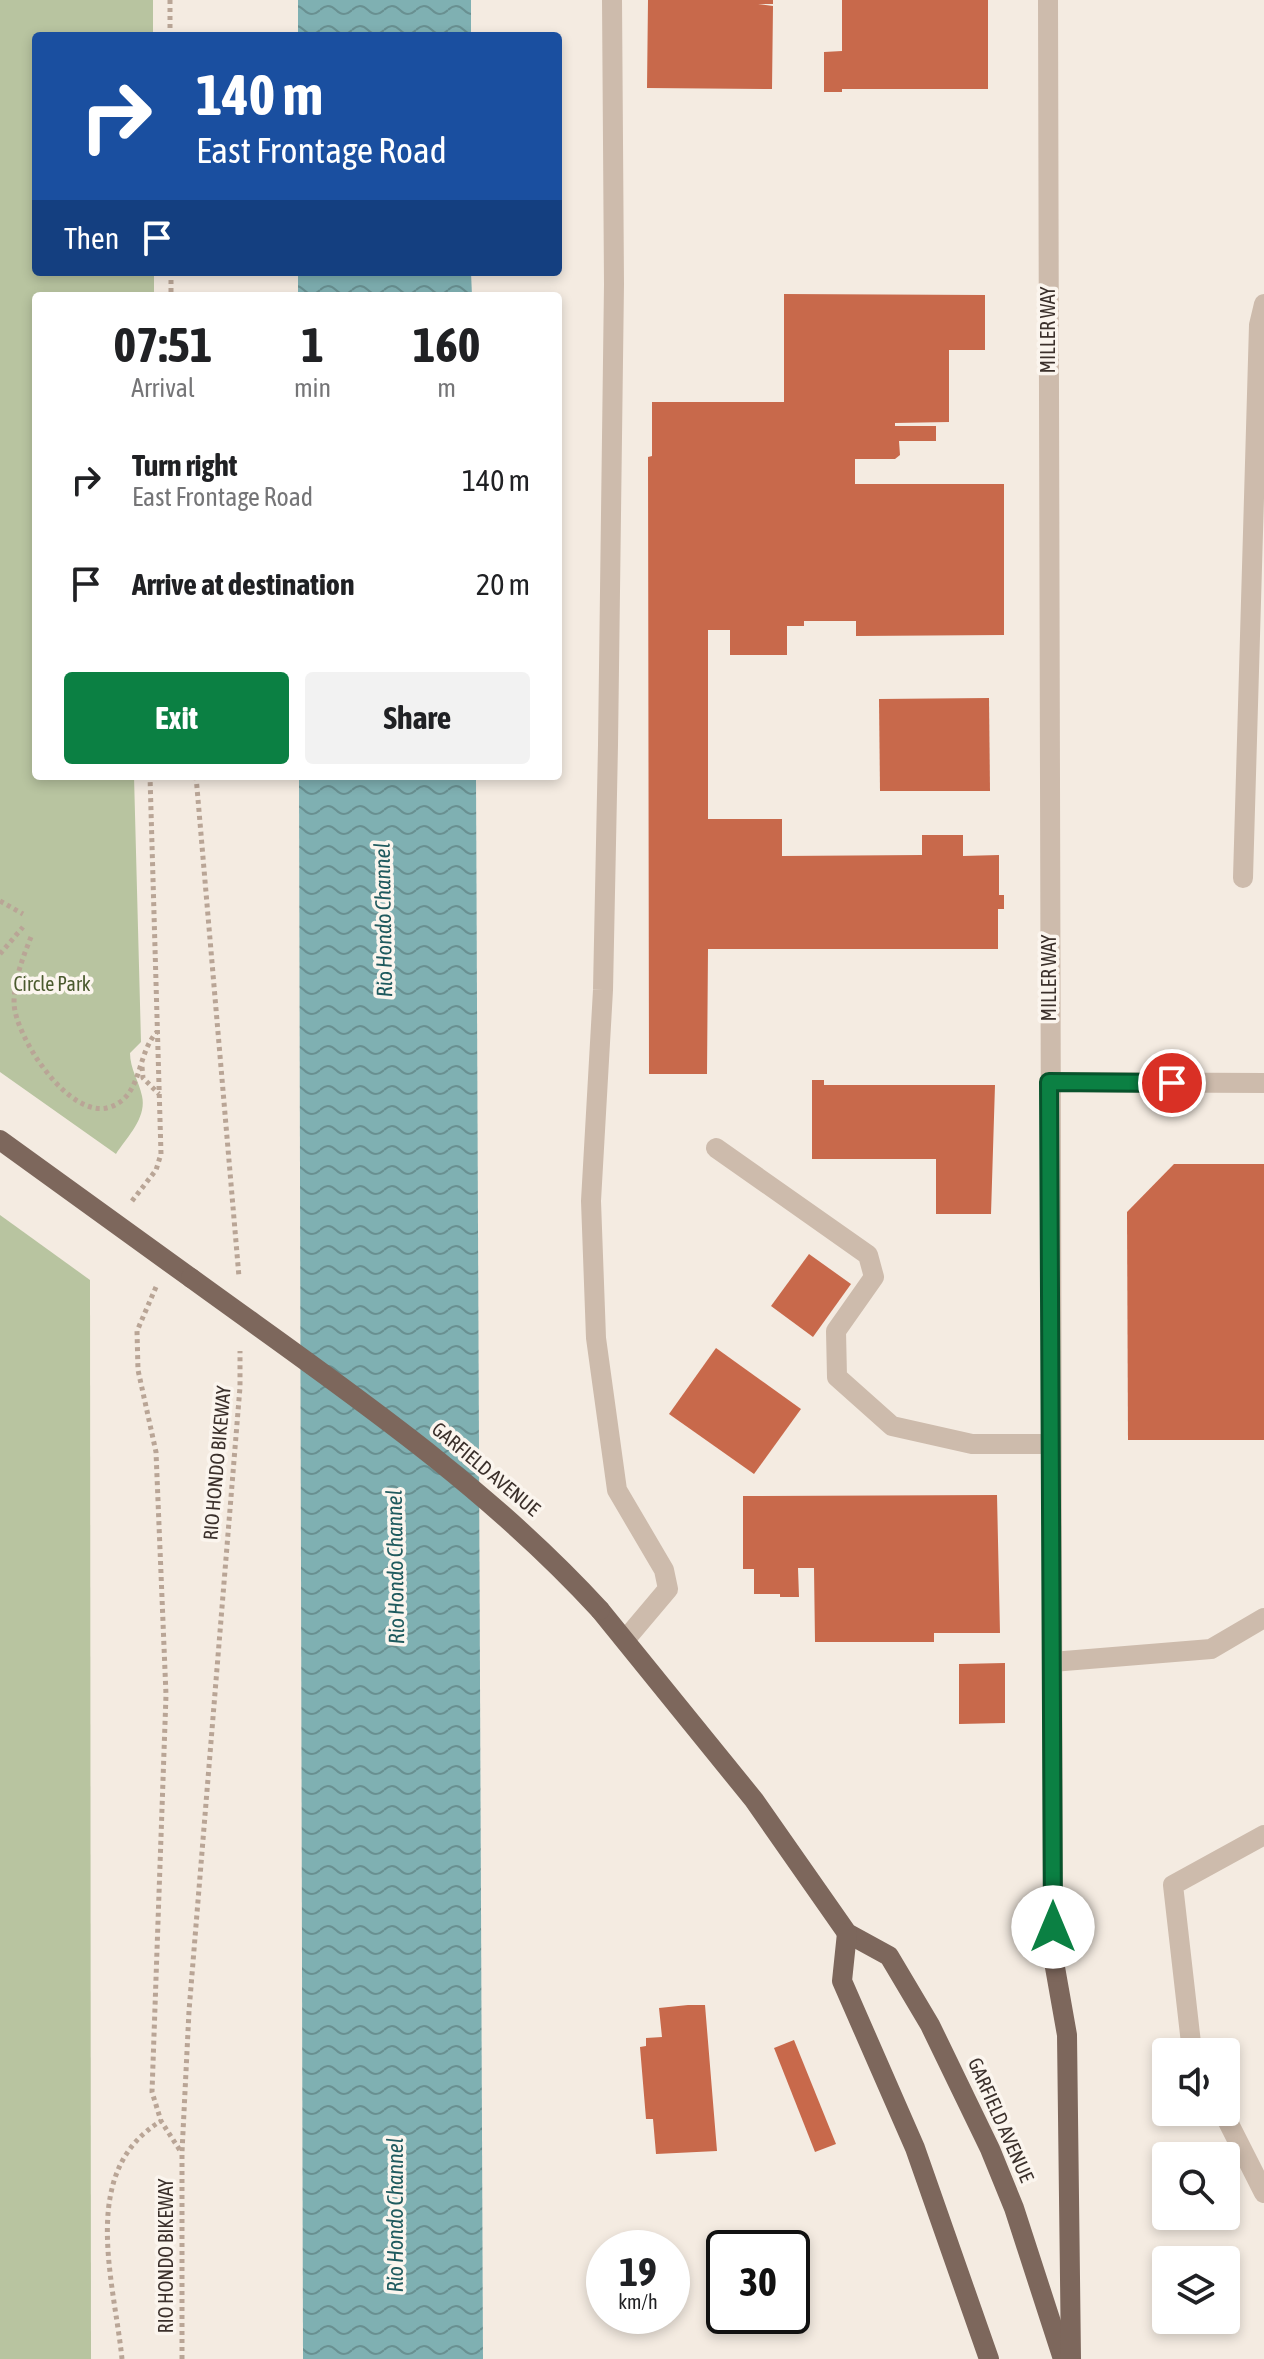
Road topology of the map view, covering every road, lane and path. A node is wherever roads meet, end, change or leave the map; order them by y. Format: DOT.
graph roads {
  1 [pos="170,0"];
  2 [pos="612,0"];
  3 [pos="1048,0"];
  4 [pos="170,32"];
  5 [pos="1264,304"];
  6 [pos="150,780"];
  7 [pos="196,780"];
  8 [pos="1243,878"];
  9 [pos="0,901"];
  10 [pos="23,914"];
  11 [pos="23,927"];
  12 [pos="31,937"];
  13 [pos="0,954"];
  14 [pos="158,1031"];
  15 [pos="142,1062"];
  16 [pos="1049,1082"];
  17 [pos="1264,1083"];
  18 [pos="160,1095"];
  19 [pos="0,1140"];
  20 [pos="716,1148"];
  21 [pos="114,1222"];
  22 [pos="167,1260"];
  23 [pos="240,1285"];
  24 [pos="240,1343"];
  25 [pos="1051,1444"];
  26 [pos="1264,1618"];
  27 [pos="625,1640"];
  28 [pos="1052,1662"];
  29 [pos="1264,1835"];
  30 [pos="847,1933"];
  31 [pos="1053,1956"];
  32 [pos="1190,2038"];
  33 [pos="161,2121"];
  34 [pos="1230,2126"];
  35 [pos="182,2152"];
  36 [pos="1264,2193"];
  37 [pos="122,2359"];
  38 [pos="182,2359"];
  39 [pos="989,2359"];
  40 [pos="1063,2359"];
  41 [pos="1071,2359"];
  1 -- 4 [label="path"];
  2 -- 27 [label="street"];
  3 -- 16 [label="street, MILLER WAY"];
  5 -- 8 [label="street"];
  6 -- 14 [label="path"];
  7 -- 23 [label="path"];
  9 -- 10 [label="path"];
  11 -- 13 [label="path"];
  12 -- 15 [label="path"];
  14 -- 15 [label="path"];
  14 -- 18 [label="path"];
  15 -- 18 [label="path"];
  16 -- 17 [label="street"];
  16 -- 25 [label="street, MILLER WAY"];
  18 -- 21 [label="path"];
  19 -- 21 [label="main road, GARFIELD AVENUE"];
  20 -- 25 [label="street"];
  21 -- 22 [label="main road, GARFIELD AVENUE"];
  22 -- 27 [label="main road, GARFIELD AVENUE, bridge"];
  22 -- 33 [label="path, RIO HONDO BIKEWAY"];
  24 -- 35 [label="path, RIO HONDO BIKEWAY"];
  25 -- 28 [label="street, MILLER WAY"];
  26 -- 28 [label="street"];
  27 -- 30 [label="main road, GARFIELD AVENUE"];
  28 -- 31 [label="street, MILLER WAY"];
  29 -- 32 [label="street"];
  30 -- 39 [label="main road"];
  30 -- 40 [label="main road, GARFIELD AVENUE"];
  31 -- 41 [label="main road"];
  33 -- 35 [label="path, RIO HONDO BIKEWAY"];
  33 -- 37 [label="path"];
  34 -- 36 [label="street"];
  35 -- 38 [label="path, RIO HONDO BIKEWAY"];
}
